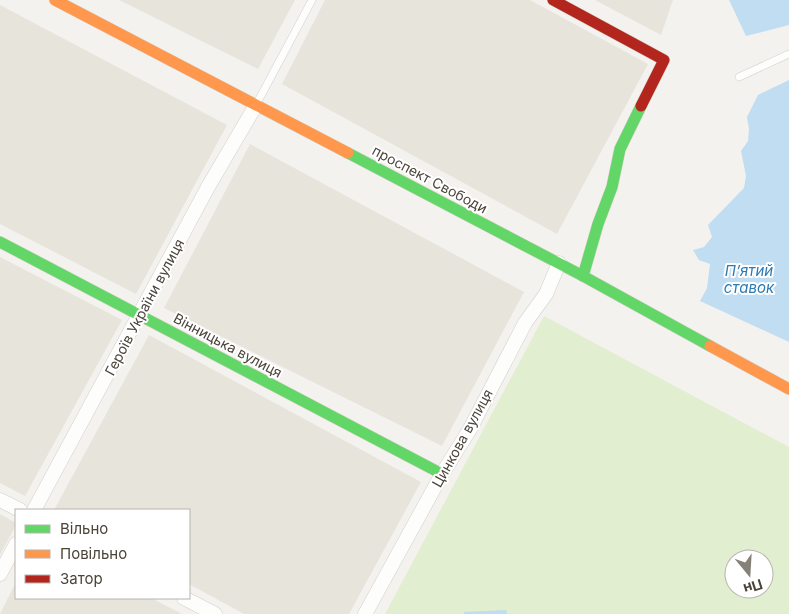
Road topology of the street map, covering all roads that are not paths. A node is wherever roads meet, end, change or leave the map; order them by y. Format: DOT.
graph roads {
  1 [pos="55,0"];
  2 [pos="312,0"];
  3 [pos="553,0"];
  4 [pos="789,54"];
  5 [pos="739,77"];
  6 [pos="256,105"];
  7 [pos="0,242"];
  8 [pos="559,263"];
  9 [pos="583,276"];
  10 [pos="139,315"];
  11 [pos="789,389"];
  12 [pos="442,474"];
  13 [pos="0,500"];
  14 [pos="18,509"];
  15 [pos="35,509"];
  16 [pos="15,546"];
  17 [pos="0,574"];
  18 [pos="186,599"];
  19 [pos="215,614"];
  20 [pos="365,614"];
  1 -- 6 [label="street, проспект Свободи"];
  2 -- 6 [label="lane"];
  3 -- 9 [label="street"];
  4 -- 5 [label="lane"];
  6 -- 8 [label="street, проспект Свободи"];
  6 -- 10 [label="street, Героїв України вулиця"];
  7 -- 10 [label="street, Вінницька вулиця"];
  8 -- 9 [label="street, проспект Свободи"];
  8 -- 12 [label="street, Цинкова вулиця"];
  9 -- 11 [label="street, проспект Свободи"];
  10 -- 12 [label="street, Вінницька вулиця"];
  10 -- 15 [label="street, Героїв України вулиця"];
  12 -- 20 [label="street, Цинкова вулиця"];
  13 -- 14 [label="street"];
  16 -- 17 [label="street"];
  18 -- 19 [label="street"];
}
